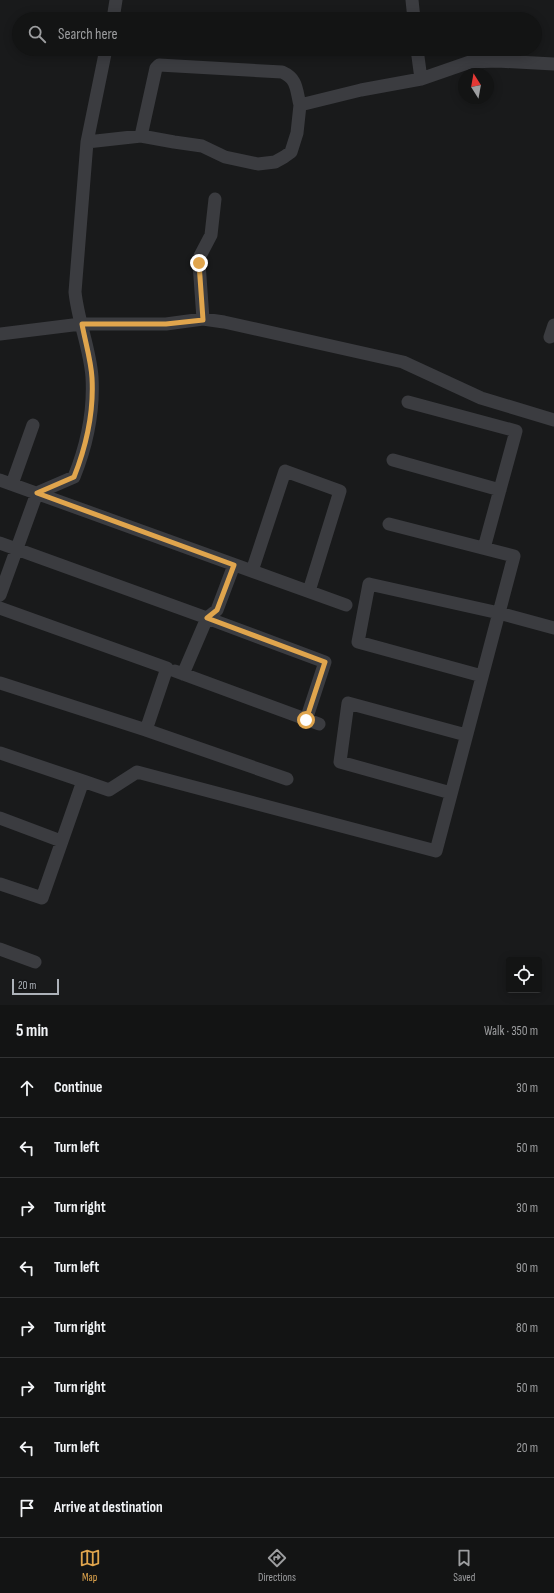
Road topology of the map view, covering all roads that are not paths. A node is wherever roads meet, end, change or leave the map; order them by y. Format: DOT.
graph roads {
  1 [pos="116,0"];
  2 [pos="412,0"];
  3 [pos="114,12"];
  4 [pos="413,12"];
  5 [pos="105,56"];
  6 [pos="418,56"];
  7 [pos="554,64"];
  8 [pos="421,79"];
  9 [pos="300,105"];
  10 [pos="141,136"];
  11 [pos="87,142"];
  12 [pos="215,199"];
  13 [pos="203,320"];
  14 [pos="82,324"];
  15 [pos="0,334"];
  16 [pos="408,402"];
  17 [pos="554,420"];
  18 [pos="33,425"];
  19 [pos="393,460"];
  20 [pos="0,480"];
  21 [pos="12,484"];
  22 [pos="500,490"];
  23 [pos="37,493"];
  24 [pos="389,524"];
  25 [pos="0,543"];
  26 [pos="484,548"];
  27 [pos="17,549"];
  28 [pos="234,565"];
  29 [pos="252,571"];
  30 [pos="309,592"];
  31 [pos="0,595"];
  32 [pos="346,604"];
  33 [pos="0,608"];
  34 [pos="499,613"];
  35 [pos="207,618"];
  36 [pos="554,628"];
  37 [pos="167,668"];
  38 [pos="183,674"];
  39 [pos="482,676"];
  40 [pos="0,683"];
  41 [pos="306,720"];
  42 [pos="319,724"];
  43 [pos="146,730"];
  44 [pos="466,735"];
  45 [pos="0,753"];
  46 [pos="287,779"];
  47 [pos="83,780"];
  48 [pos="451,793"];
  49 [pos="0,818"];
  50 [pos="61,841"];
  51 [pos="0,884"];
  52 [pos="0,949"];
  53 [pos="35,962"];
  1 -- 3 [label="street"];
  2 -- 4 [label="street"];
  5 -- 11 [label="street"];
  6 -- 8 [label="street"];
  7 -- 8 [label="street"];
  8 -- 9 [label="street"];
  9 -- 10 [label="street"];
  9 -- 10 [label="street"];
  10 -- 11 [label="street"];
  11 -- 14 [label="street"];
  12 -- 13 [label="street"];
  13 -- 14 [label="street"];
  13 -- 17 [label="street"];
  14 -- 15 [label="street"];
  14 -- 23 [label="street"];
  16 -- 22 [label="street"];
  18 -- 21 [label="street"];
  19 -- 22 [label="street"];
  20 -- 21 [label="street"];
  21 -- 23 [label="street"];
  22 -- 26 [label="street"];
  23 -- 27 [label="street"];
  23 -- 28 [label="street"];
  24 -- 26 [label="street"];
  25 -- 27 [label="street"];
  26 -- 34 [label="street"];
  27 -- 31 [label="street"];
  27 -- 35 [label="street"];
  28 -- 29 [label="street"];
  28 -- 35 [label="street"];
  29 -- 30 [label="street"];
  29 -- 30 [label="street"];
  30 -- 32 [label="street"];
  33 -- 37 [label="street"];
  34 -- 36 [label="street"];
  34 -- 39 [label="street"];
  34 -- 39 [label="street"];
  35 -- 38 [label="street"];
  35 -- 41 [label="street"];
  37 -- 38 [label="street"];
  37 -- 43 [label="street"];
  38 -- 41 [label="street"];
  39 -- 44 [label="street"];
  40 -- 43 [label="street"];
  41 -- 42 [label="street"];
  43 -- 46 [label="street"];
  44 -- 48 [label="street"];
  44 -- 48 [label="street"];
  45 -- 47 [label="street"];
  47 -- 48 [label="street"];
  47 -- 50 [label="street"];
  49 -- 50 [label="street"];
  50 -- 51 [label="street"];
  52 -- 53 [label="street"];
}
